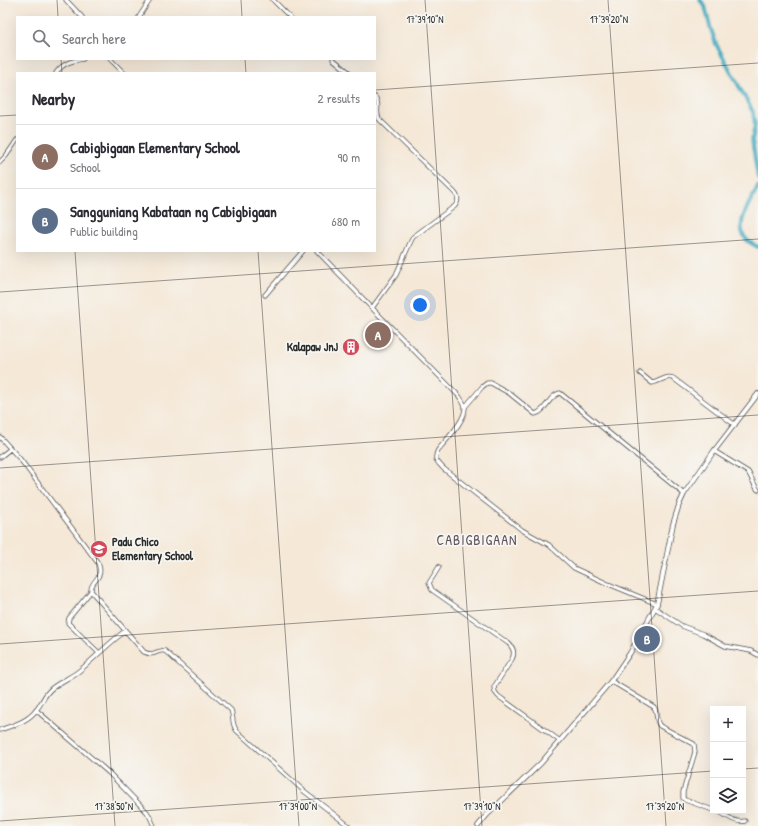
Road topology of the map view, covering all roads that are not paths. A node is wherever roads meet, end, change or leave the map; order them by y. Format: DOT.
graph roads {
  1 [pos="66,0"];
  2 [pos="150,0"];
  3 [pos="273,0"];
  4 [pos="81,16"];
  5 [pos="140,16"];
  6 [pos="289,16"];
  7 [pos="78,60"];
  8 [pos="111,60"];
  9 [pos="335,60"];
  10 [pos="57,72"];
  11 [pos="123,72"];
  12 [pos="349,72"];
  13 [pos="376,99"];
  14 [pos="16,141"];
  15 [pos="0,162"];
  16 [pos="303,252"];
  17 [pos="318,252"];
  18 [pos="265,296"];
  19 [pos="372,308"];
  20 [pos="640,373"];
  21 [pos="758,394"];
  22 [pos="465,407"];
  23 [pos="735,425"];
  24 [pos="0,437"];
  25 [pos="10,449"];
  26 [pos="714,451"];
  27 [pos="0,457"];
  28 [pos="758,490"];
  29 [pos="684,494"];
  30 [pos="438,567"];
  31 [pos="91,591"];
  32 [pos="656,606"];
  33 [pos="125,630"];
  34 [pos="99,653"];
  35 [pos="758,655"];
  36 [pos="611,681"];
  37 [pos="36,710"];
  38 [pos="0,730"];
  39 [pos="560,741"];
  40 [pos="710,809"];
  41 [pos="723,814"];
  42 [pos="745,821"];
  43 [pos="154,826"];
  44 [pos="349,826"];
  45 [pos="478,826"];
  1 -- 4 [label="street"];
  2 -- 5 [label="street"];
  3 -- 6 [label="street"];
  7 -- 10 [label="street"];
  8 -- 11 [label="street"];
  9 -- 12 [label="street"];
  13 -- 19 [label="street"];
  14 -- 15 [label="street"];
  16 -- 18 [label="street"];
  17 -- 19 [label="street"];
  19 -- 22 [label="street"];
  20 -- 23 [label="street"];
  21 -- 23 [label="street"];
  22 -- 29 [label="street"];
  22 -- 32 [label="street"];
  23 -- 26 [label="street"];
  24 -- 25 [label="street"];
  25 -- 27 [label="street"];
  25 -- 31 [label="street"];
  26 -- 28 [label="street"];
  26 -- 29 [label="street"];
  29 -- 32 [label="street"];
  30 -- 39 [label="street"];
  31 -- 33 [label="street"];
  31 -- 34 [label="street"];
  32 -- 35 [label="street"];
  32 -- 36 [label="street"];
  33 -- 34 [label="street"];
  33 -- 44 [label="street"];
  34 -- 37 [label="street"];
  36 -- 39 [label="street"];
  36 -- 40 [label="street"];
  37 -- 38 [label="street"];
  37 -- 43 [label="street"];
  39 -- 45 [label="street"];
  41 -- 42 [label="street"];
}
